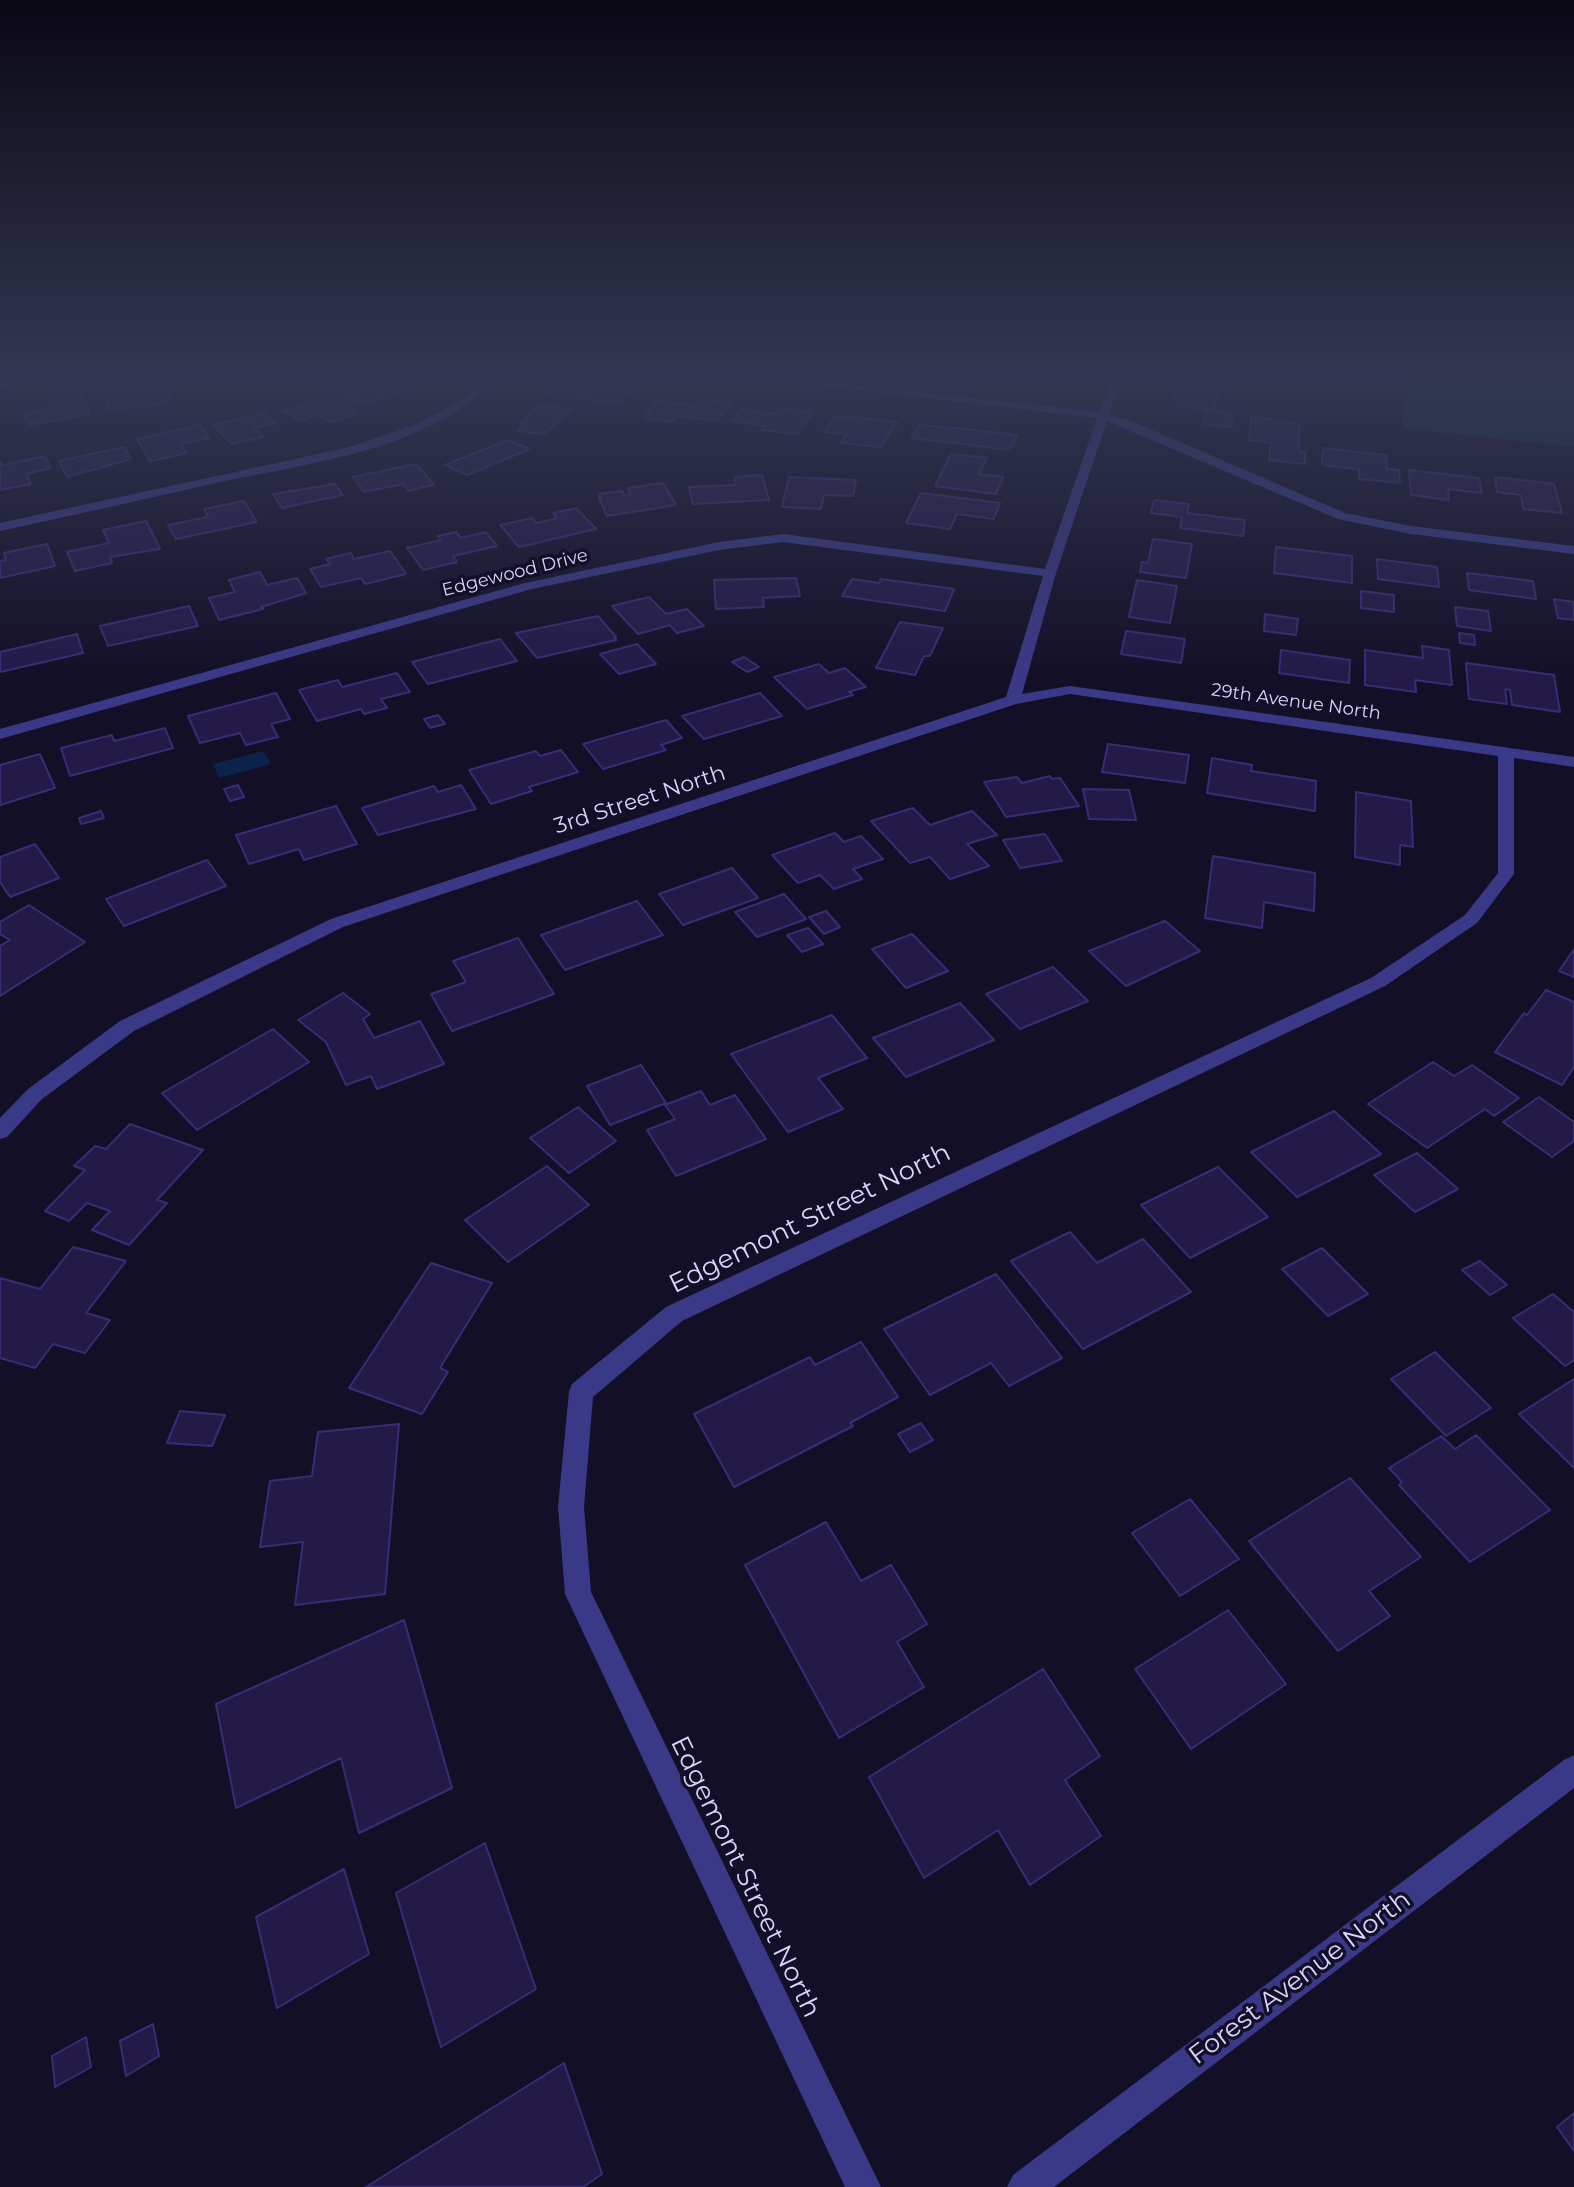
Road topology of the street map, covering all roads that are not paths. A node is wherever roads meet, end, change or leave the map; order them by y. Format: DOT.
graph roads {
  1 [pos="224,478"];
  2 [pos="1083,478"];
  3 [pos="1254,478"];
  4 [pos="0,527"];
  5 [pos="1574,550"];
  6 [pos="1050,573"];
  7 [pos="1013,700"];
  8 [pos="0,734"];
  9 [pos="1506,752"];
  10 [pos="1574,762"];
  11 [pos="0,1131"];
  12 [pos="1574,1770"];
  13 [pos="863,2187"];
  14 [pos="1025,2187"];
  1 -- 4 [label="street"];
  2 -- 6 [label="street"];
  3 -- 5 [label="street"];
  6 -- 7 [label="street"];
  6 -- 8 [label="street, Edgewood Drive"];
  7 -- 9 [label="street, 29th Avenue North"];
  7 -- 11 [label="street, 3rd Street North"];
  9 -- 10 [label="street, 29th Avenue North"];
  9 -- 13 [label="street, Edgemont Street North"];
  12 -- 14 [label="street, Forest Avenue North"];
}
